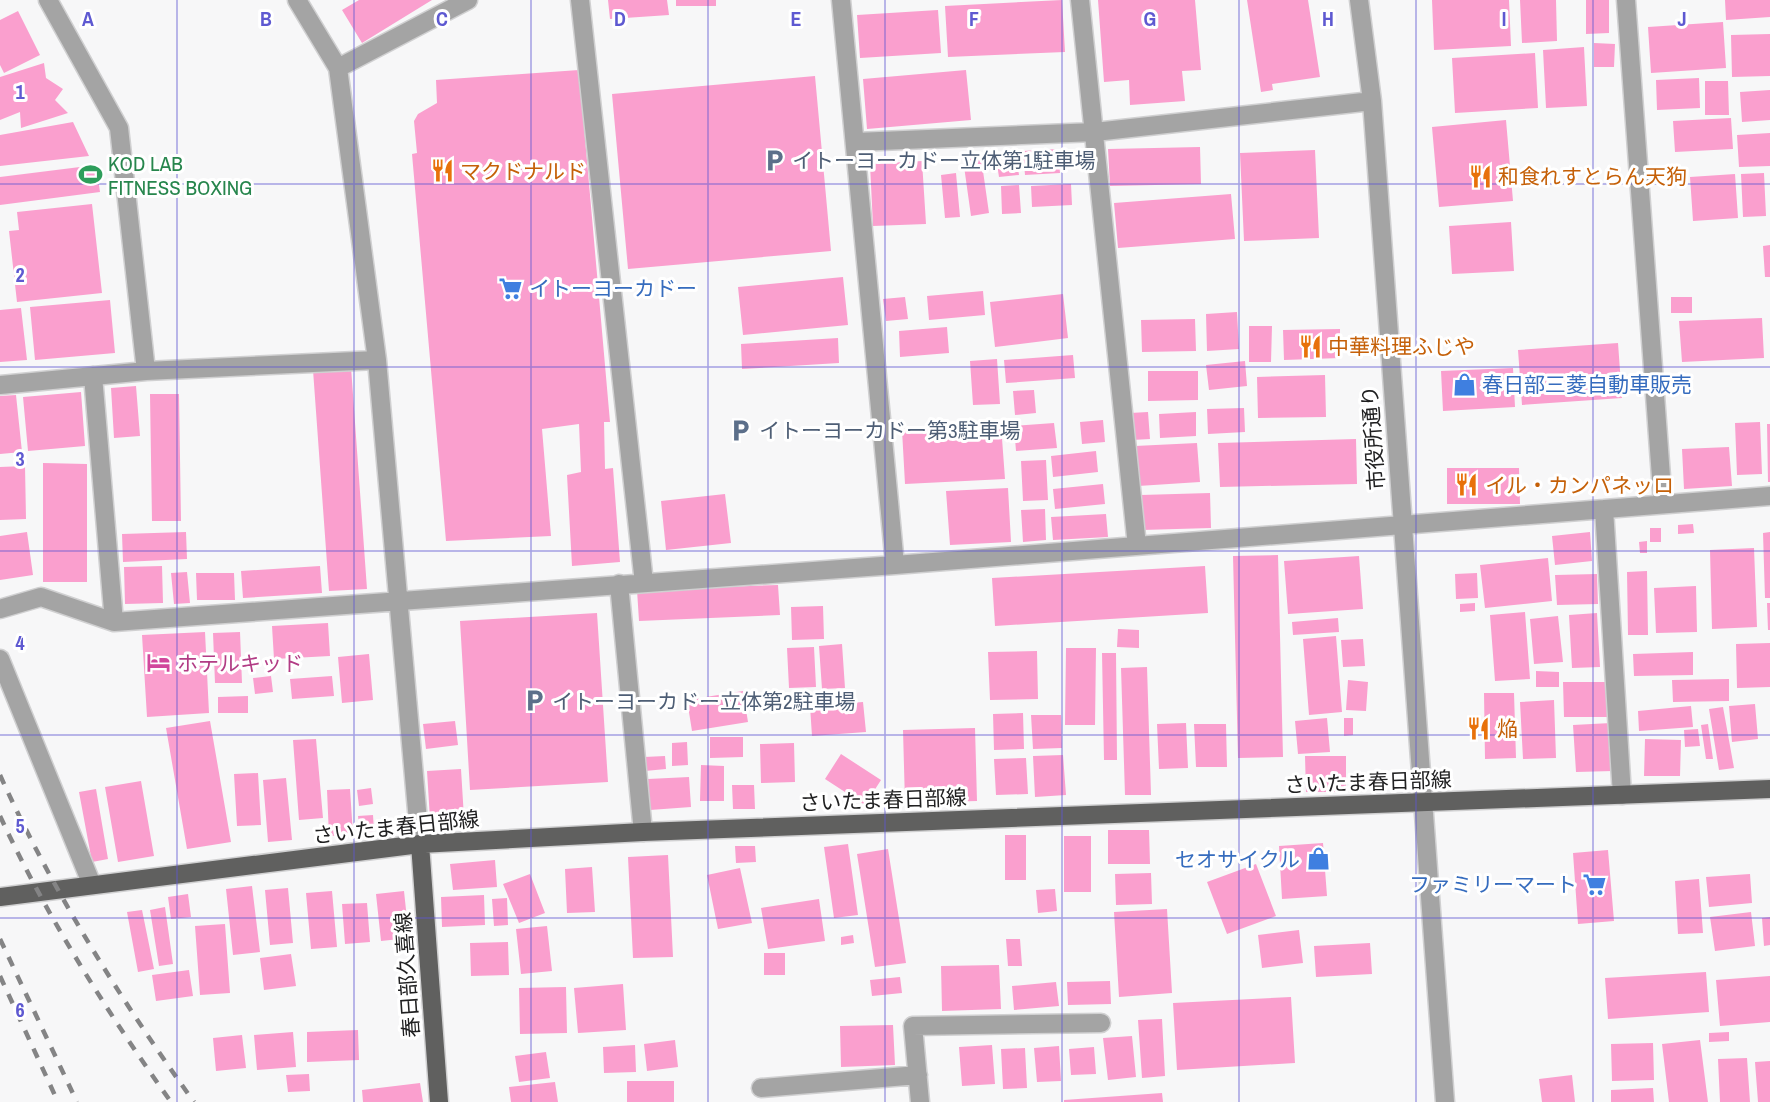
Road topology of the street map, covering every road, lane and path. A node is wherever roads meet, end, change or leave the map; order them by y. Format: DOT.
graph roads {
  1 [pos="48,0"];
  2 [pos="297,0"];
  3 [pos="468,0"];
  4 [pos="580,0"];
  5 [pos="841,0"];
  6 [pos="1080,0"];
  7 [pos="1359,0"];
  8 [pos="1626,0"];
  9 [pos="338,68"];
  10 [pos="1372,101"];
  11 [pos="1095,132"];
  12 [pos="856,142"];
  13 [pos="377,360"];
  14 [pos="146,371"];
  15 [pos="93,376"];
  16 [pos="0,385"];
  17 [pos="1770,496"];
  18 [pos="1663,504"];
  19 [pos="1604,509"];
  20 [pos="1401,526"];
  21 [pos="1137,546"];
  22 [pos="895,565"];
  23 [pos="644,583"];
  24 [pos="619,584"];
  25 [pos="397,600"];
  26 [pos="0,609"];
  27 [pos="114,622"];
  28 [pos="0,659"];
  29 [pos="1770,789"];
  30 [pos="1622,795"];
  31 [pos="1422,802"];
  32 [pos="643,832"];
  33 [pos="420,844"];
  34 [pos="92,885"];
  35 [pos="0,897"];
  36 [pos="1101,1023"];
  37 [pos="918,1075"];
  38 [pos="761,1088"];
  39 [pos="439,1102"];
  40 [pos="920,1102"];
  41 [pos="1445,1102"];
  1 -- 14 [label="street"];
  2 -- 9 [label="street"];
  3 -- 9 [label="street"];
  4 -- 23 [label="street"];
  5 -- 12 [label="street"];
  6 -- 11 [label="street"];
  7 -- 10 [label="street, 市役所通り"];
  8 -- 18 [label="street"];
  9 -- 13 [label="street"];
  10 -- 11 [label="street"];
  10 -- 20 [label="street, 市役所通り"];
  11 -- 12 [label="street"];
  11 -- 21 [label="street"];
  12 -- 22 [label="street"];
  13 -- 14 [label="street"];
  13 -- 25 [label="street"];
  14 -- 15 [label="street"];
  15 -- 16 [label="street"];
  15 -- 27 [label="street"];
  17 -- 18 [label="street"];
  18 -- 19 [label="street"];
  19 -- 20 [label="street"];
  19 -- 30 [label="street"];
  20 -- 21 [label="street"];
  20 -- 31 [label="street, 市役所通り"];
  21 -- 22 [label="street"];
  22 -- 23 [label="street"];
  23 -- 24 [label="street"];
  24 -- 25 [label="street"];
  24 -- 32 [label="street"];
  25 -- 27 [label="street"];
  25 -- 33 [label="street"];
  26 -- 27 [label="street"];
  28 -- 34 [label="street"];
  29 -- 30 [label="main road, さいたま春日部線"];
  30 -- 31 [label="main road, さいたま春日部線"];
  31 -- 32 [label="main road, さいたま春日部線"];
  31 -- 41 [label="street, 市役所通り"];
  32 -- 33 [label="main road, さいたま春日部線"];
  33 -- 34 [label="main road, さいたま春日部線"];
  33 -- 39 [label="main road, 春日部久喜線"];
  34 -- 35 [label="main road, さいたま春日部線"];
  36 -- 37 [label="street"];
  37 -- 38 [label="street"];
  37 -- 40 [label="street"];
}
